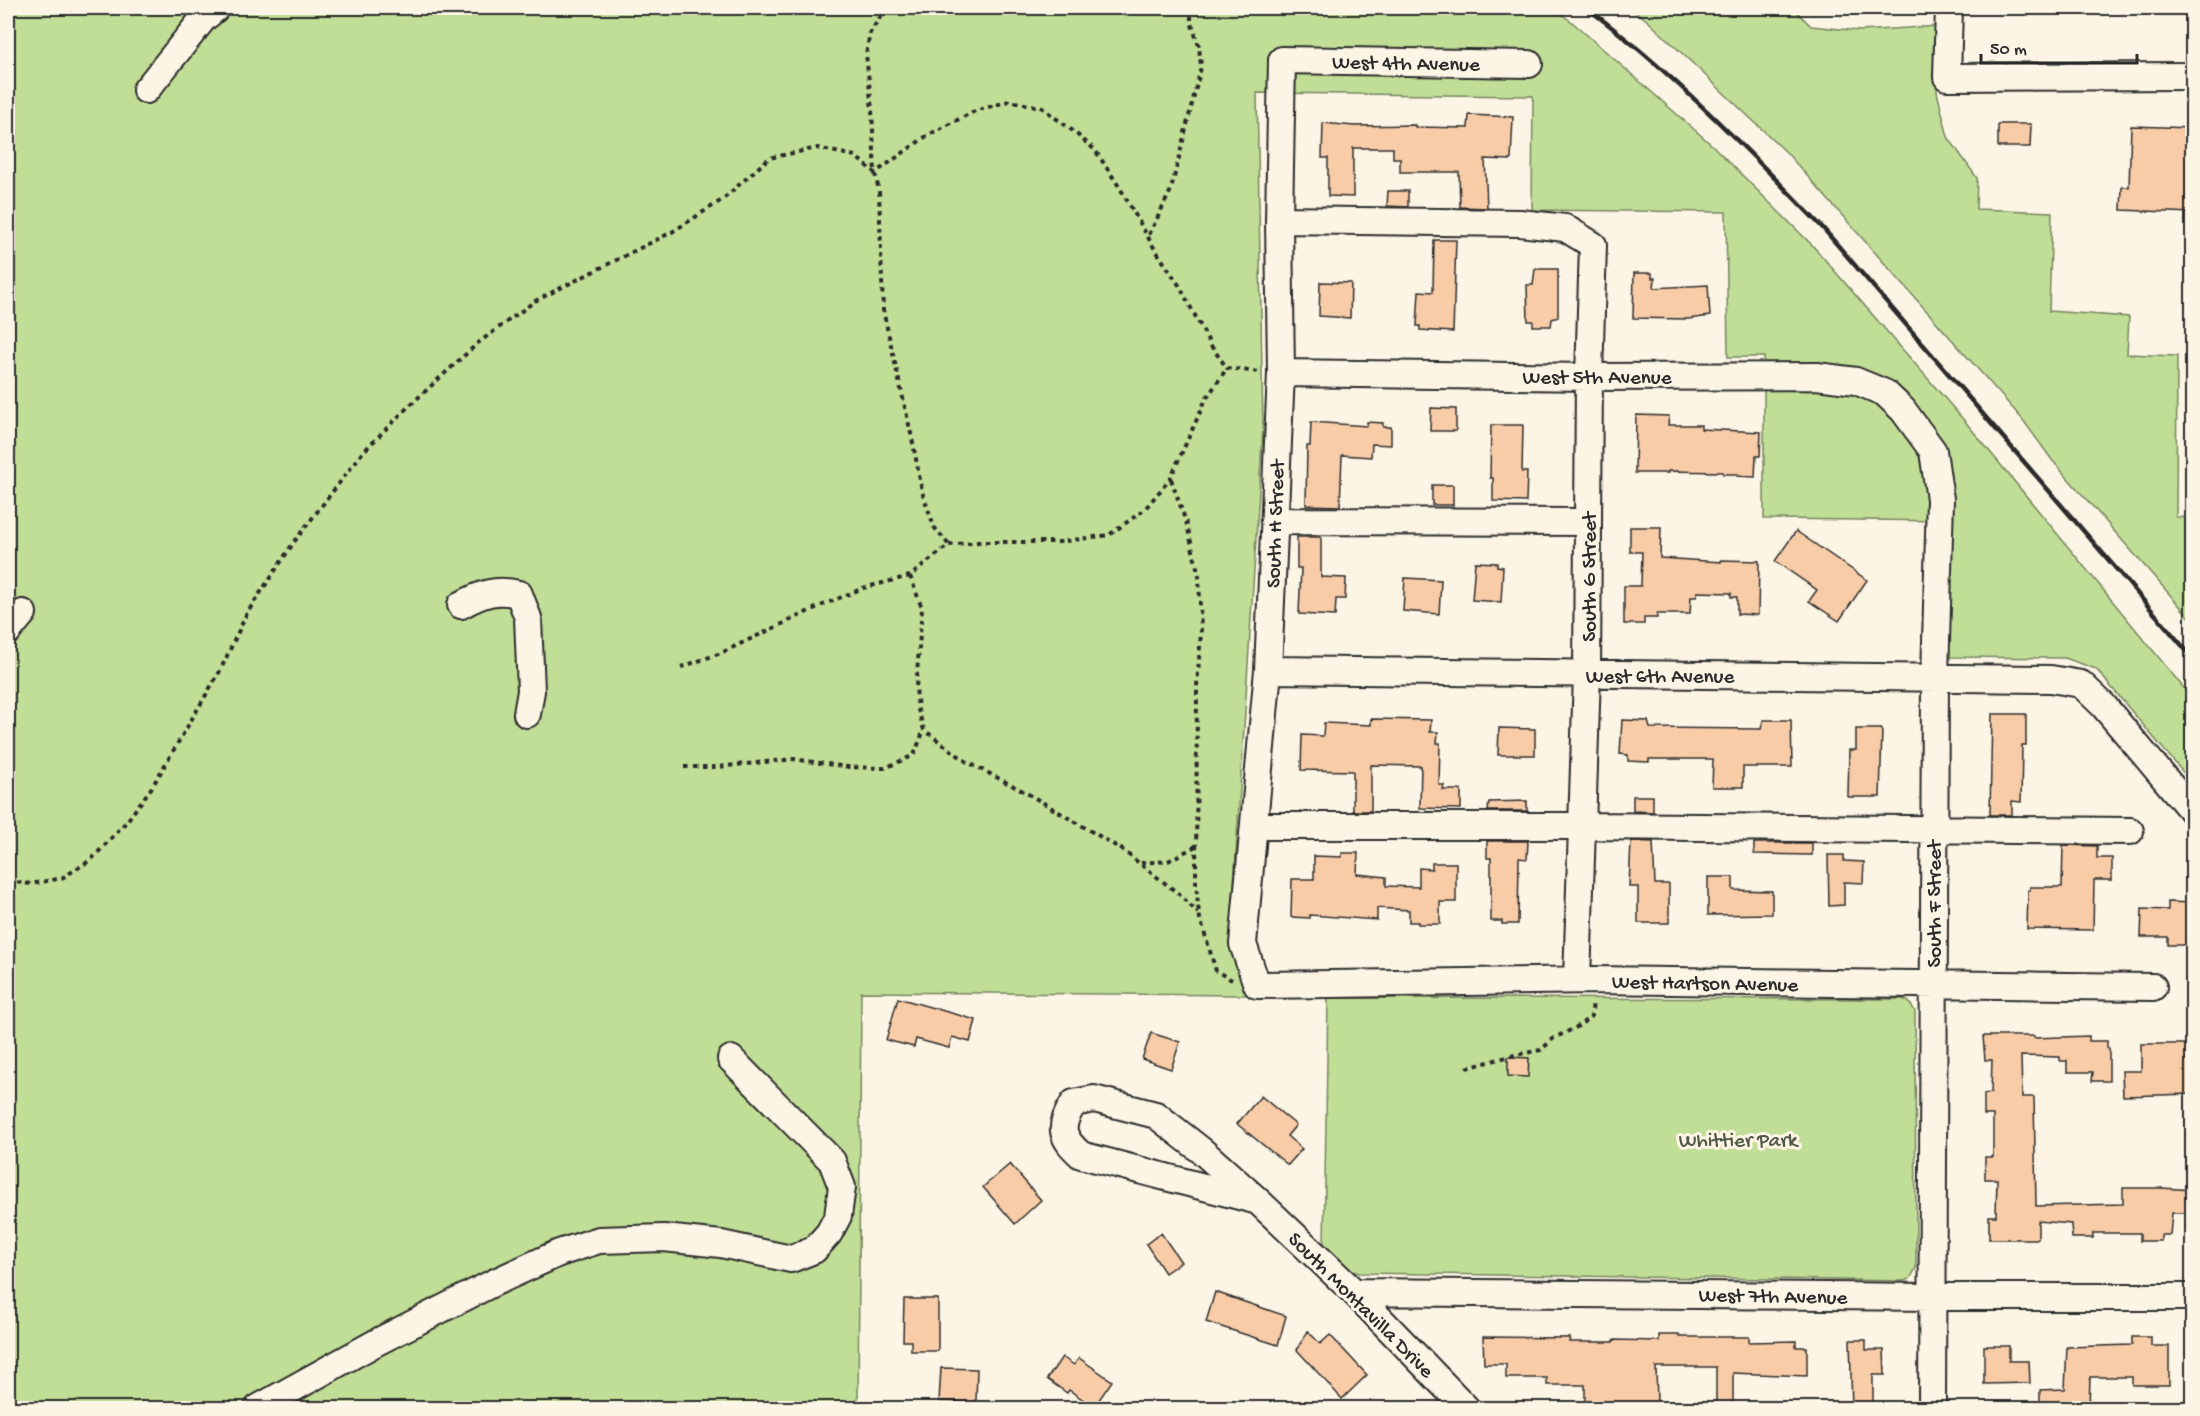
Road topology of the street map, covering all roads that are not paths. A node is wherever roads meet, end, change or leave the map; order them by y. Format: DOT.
graph roads {
  1 [pos="216,8"];
  2 [pos="1949,8"];
  3 [pos="1282,60"];
  4 [pos="1529,64"];
  5 [pos="2193,76"];
  6 [pos="146,90"];
  7 [pos="1279,220"];
  8 [pos="1281,373"];
  9 [pos="1589,377"];
  10 [pos="1903,410"];
  11 [pos="1274,521"];
  12 [pos="1588,522"];
  13 [pos="461,604"];
  14 [pos="1268,670"];
  15 [pos="1587,674"];
  16 [pos="1935,676"];
  17 [pos="527,714"];
  18 [pos="2193,811"];
  19 [pos="1254,826"];
  20 [pos="1582,826"];
  21 [pos="1934,829"];
  22 [pos="2130,831"];
  23 [pos="1585,980"];
  24 [pos="1257,985"];
  25 [pos="1933,986"];
  26 [pos="2153,987"];
  27 [pos="731,1059"];
  28 [pos="1258,1201"];
  29 [pos="1354,1292"];
  30 [pos="1933,1297"];
  31 [pos="2193,1297"];
  32 [pos="258,1408"];
  33 [pos="1466,1408"];
  34 [pos="1932,1408"];
  1 -- 6 [label="street"];
  2 -- 5 [label="street"];
  3 -- 4 [label="street, West 4th Avenue"];
  3 -- 7 [label="street, South H Street"];
  7 -- 8 [label="street, South H Street"];
  7 -- 9 [label="street, South G Street"];
  8 -- 9 [label="street, West 5th Avenue"];
  8 -- 11 [label="street, South H Street"];
  9 -- 10 [label="street, West 5th Avenue"];
  9 -- 12 [label="street, South G Street"];
  10 -- 16 [label="street, South F Street"];
  11 -- 12 [label="street"];
  11 -- 14 [label="street, South H Street"];
  12 -- 15 [label="street, South G Street"];
  13 -- 17 [label="street"];
  14 -- 15 [label="street, West 6th Avenue"];
  14 -- 19 [label="street, South H Street"];
  15 -- 16 [label="street, West 6th Avenue"];
  15 -- 20 [label="street, South G Street"];
  16 -- 18 [label="street, West 6th Avenue"];
  16 -- 21 [label="street, South F Street"];
  19 -- 20 [label="street"];
  19 -- 24 [label="street, South H Street"];
  20 -- 21 [label="street"];
  20 -- 23 [label="street, South G Street"];
  21 -- 22 [label="street"];
  21 -- 25 [label="street, South F Street"];
  23 -- 24 [label="street, West Hartson Avenue"];
  23 -- 25 [label="street, West Hartson Avenue"];
  25 -- 26 [label="street, West Hartson Avenue"];
  25 -- 30 [label="street, South F Street"];
  27 -- 32 [label="street"];
  28 -- 28 [label="street, South Montavilla Drive"];
  28 -- 29 [label="street, South Montavilla Drive"];
  29 -- 30 [label="street, West 7th Avenue"];
  29 -- 33 [label="street, South Montavilla Drive"];
  30 -- 31 [label="street, West 7th Avenue"];
  30 -- 34 [label="street, South F Street"];
}
